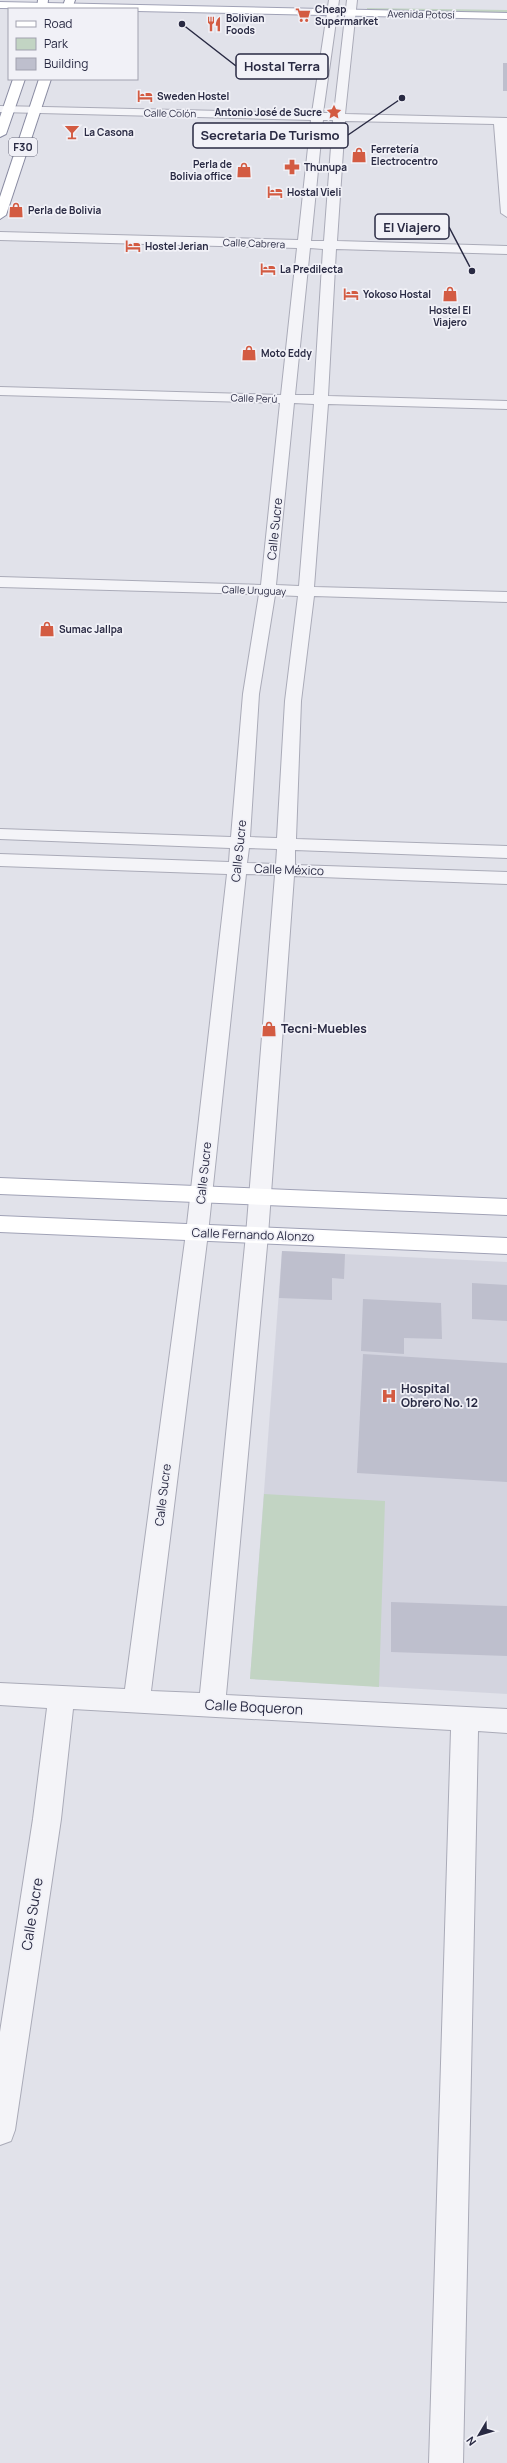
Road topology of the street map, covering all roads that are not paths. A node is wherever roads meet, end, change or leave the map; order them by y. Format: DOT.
graph roads {
  1 [pos="118,0"];
  2 [pos="0,5"];
  3 [pos="43,5"];
  4 [pos="68,5"];
  5 [pos="333,6"];
  6 [pos="352,6"];
  7 [pos="507,9"];
  8 [pos="507,16"];
  9 [pos="19,80"];
  10 [pos="45,80"];
  11 [pos="0,101"];
  12 [pos="37,106"];
  13 [pos="7,107"];
  14 [pos="317,113"];
  15 [pos="340,113"];
  16 [pos="505,119"];
  17 [pos="0,134"];
  18 [pos="507,213"];
  19 [pos="0,215"];
  20 [pos="0,226"];
  21 [pos="0,236"];
  22 [pos="304,239"];
  23 [pos="507,239"];
  24 [pos="330,240"];
  25 [pos="507,250"];
  26 [pos="0,379"];
  27 [pos="0,391"];
  28 [pos="290,393"];
  29 [pos="507,393"];
  30 [pos="322,394"];
  31 [pos="507,405"];
  32 [pos="0,582"];
  33 [pos="0,597"];
  34 [pos="267,597"];
  35 [pos="507,597"];
  36 [pos="306,598"];
  37 [pos="507,611"];
  38 [pos="0,834"];
  39 [pos="240,843"];
  40 [pos="287,844"];
  41 [pos="507,852"];
  42 [pos="0,860"];
  43 [pos="237,868"];
  44 [pos="286,870"];
  45 [pos="507,878"];
  46 [pos="0,1186"];
  47 [pos="202,1194"];
  48 [pos="260,1197"];
  49 [pos="507,1207"];
  50 [pos="0,1224"];
  51 [pos="197,1233"];
  52 [pos="257,1235"];
  53 [pos="507,1246"];
  54 [pos="0,1694"];
  55 [pos="61,1698"];
  56 [pos="136,1701"];
  57 [pos="212,1705"];
  58 [pos="465,1718"];
  59 [pos="507,1720"];
  60 [pos="0,2130"];
  61 [pos="446,2463"];
  1 -- 5 [label="main road, Avenida Potosí"];
  2 -- 3 [label="main road, Avenida Potosí"];
  3 -- 4 [label="main road, Avenida Potosí"];
  4 -- 5 [label="main road, Avenida Potosí"];
  5 -- 6 [label="main road, Avenida Potosí"];
  5 -- 14 [label="street, Calle Sucre"];
  6 -- 7 [label="main road, Avenida Potosí"];
  6 -- 8 [label="main road, Avenida Potosí"];
  6 -- 15 [label="street"];
  9 -- 13 [label="main road, F30"];
  10 -- 12 [label="main road, F30"];
  11 -- 13 [label="street, Calle Colón"];
  12 -- 13 [label="street, Calle Colón"];
  12 -- 14 [label="street, Calle Colón"];
  12 -- 19 [label="main road, F30"];
  13 -- 17 [label="main road, F30"];
  14 -- 15 [label="street, Calle Colón"];
  14 -- 22 [label="street, Calle Sucre"];
  15 -- 16 [label="street, Calle Colón"];
  15 -- 24 [label="street"];
  16 -- 18 [label="street"];
  20 -- 22 [label="street, Calle Cabrera"];
  21 -- 22 [label="street, Calle Cabrera"];
  22 -- 24 [label="street, Calle Cabrera"];
  22 -- 28 [label="street, Calle Sucre"];
  23 -- 24 [label="street, Calle Cabrera"];
  24 -- 25 [label="street, Calle Cabrera"];
  24 -- 30 [label="street"];
  26 -- 28 [label="street, Calle Perú"];
  27 -- 28 [label="street, Calle Perú"];
  28 -- 30 [label="street, Calle Perú"];
  28 -- 34 [label="street, Calle Sucre"];
  29 -- 30 [label="street, Calle Perú"];
  30 -- 31 [label="street, Calle Perú"];
  30 -- 36 [label="street"];
  32 -- 34 [label="street, Calle Uruguay"];
  33 -- 34 [label="street, Calle Uruguay"];
  34 -- 36 [label="street, Calle Uruguay"];
  34 -- 39 [label="street, Calle Sucre"];
  35 -- 36 [label="street, Calle Uruguay"];
  36 -- 37 [label="street, Calle Uruguay"];
  36 -- 40 [label="street"];
  38 -- 39 [label="street"];
  39 -- 40 [label="street"];
  39 -- 43 [label="street, Calle Sucre"];
  40 -- 41 [label="street"];
  40 -- 44 [label="street"];
  42 -- 43 [label="street, Calle México"];
  43 -- 44 [label="street, Calle México"];
  43 -- 47 [label="street, Calle Sucre"];
  44 -- 45 [label="street, Calle México"];
  44 -- 48 [label="street"];
  46 -- 47 [label="main road"];
  47 -- 48 [label="main road"];
  47 -- 51 [label="street, Calle Sucre"];
  48 -- 49 [label="main road"];
  48 -- 52 [label="street"];
  50 -- 51 [label="main road, Calle Fernando Alonzo"];
  51 -- 52 [label="main road, Calle Fernando Alonzo"];
  51 -- 56 [label="street, Calle Sucre"];
  52 -- 53 [label="main road, Calle Fernando Alonzo"];
  52 -- 57 [label="street"];
  54 -- 55 [label="street, Calle Boqueron"];
  55 -- 56 [label="street, Calle Boqueron"];
  55 -- 60 [label="street, Calle Sucre"];
  56 -- 57 [label="street, Calle Boqueron"];
  57 -- 58 [label="street, Calle Boqueron"];
  58 -- 59 [label="street, Calle Boqueron"];
  58 -- 61 [label="street"];
}
